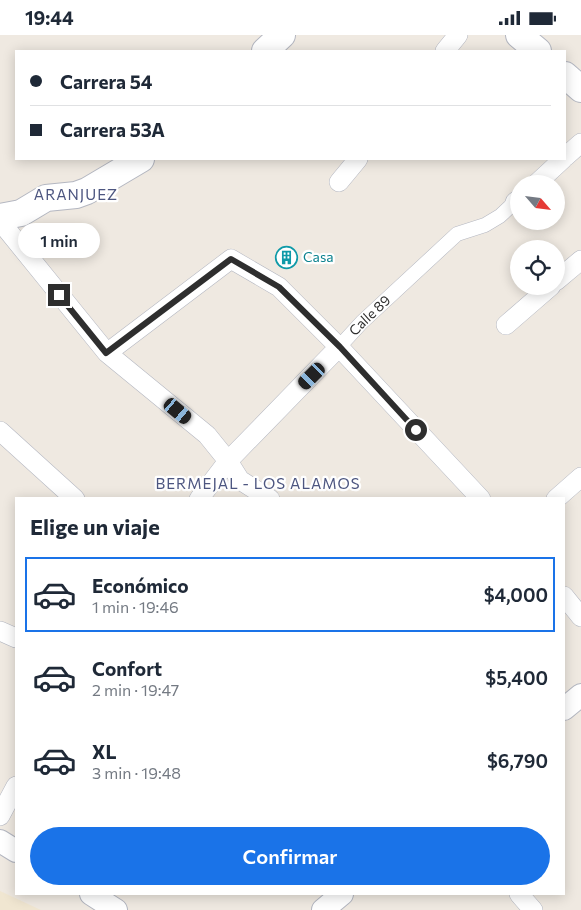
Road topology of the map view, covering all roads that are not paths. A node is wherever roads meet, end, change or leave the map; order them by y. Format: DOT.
graph roads {
  1 [pos="282,35"];
  2 [pos="458,35"];
  3 [pos="518,35"];
  4 [pos="266,50"];
  5 [pos="446,50"];
  6 [pos="537,50"];
  7 [pos="566,76"];
  8 [pos="581,89"];
  9 [pos="581,143"];
  10 [pos="566,156"];
  11 [pos="139,160"];
  12 [pos="357,160"];
  13 [pos="562,160"];
  14 [pos="546,175"];
  15 [pos="339,182"];
  16 [pos="510,207"];
  17 [pos="0,217"];
  18 [pos="0,221"];
  19 [pos="581,259"];
  20 [pos="565,273"];
  21 [pos="541,295"];
  22 [pos="506,325"];
  23 [pos="340,347"];
  24 [pos="106,353"];
  25 [pos="0,431"];
  26 [pos="228,461"];
  27 [pos="581,477"];
  28 [pos="73,497"];
  29 [pos="201,497"];
  30 [pos="267,497"];
  31 [pos="478,497"];
  32 [pos="558,497"];
  33 [pos="565,597"];
  34 [pos="581,617"];
  35 [pos="0,631"];
  36 [pos="15,638"];
  37 [pos="581,695"];
  38 [pos="565,708"];
  39 [pos="15,788"];
  40 [pos="0,816"];
  41 [pos="0,841"];
  42 [pos="15,850"];
  43 [pos="92,895"];
  44 [pos="341,895"];
  45 [pos="520,895"];
  46 [pos="116,910"];
  47 [pos="323,910"];
  48 [pos="533,910"];
  1 -- 4 [label="main road"];
  2 -- 5 [label="street"];
  3 -- 6 [label="main road"];
  7 -- 8 [label="main road"];
  9 -- 10 [label="street"];
  11 -- 17 [label="main road"];
  12 -- 15 [label="street"];
  13 -- 14 [label="street"];
  16 -- 23 [label="street, Calle 89"];
  18 -- 24 [label="street"];
  19 -- 20 [label="street"];
  21 -- 22 [label="street"];
  23 -- 24 [label="street"];
  23 -- 26 [label="street, Calle 89"];
  23 -- 31 [label="street"];
  24 -- 26 [label="street"];
  25 -- 28 [label="street"];
  26 -- 29 [label="street, Calle 89"];
  26 -- 30 [label="street"];
  27 -- 32 [label="street"];
  33 -- 34 [label="street"];
  35 -- 36 [label="street"];
  37 -- 38 [label="street"];
  39 -- 40 [label="street"];
  41 -- 42 [label="street"];
  43 -- 46 [label="street"];
  44 -- 47 [label="street"];
  45 -- 48 [label="street"];
}
